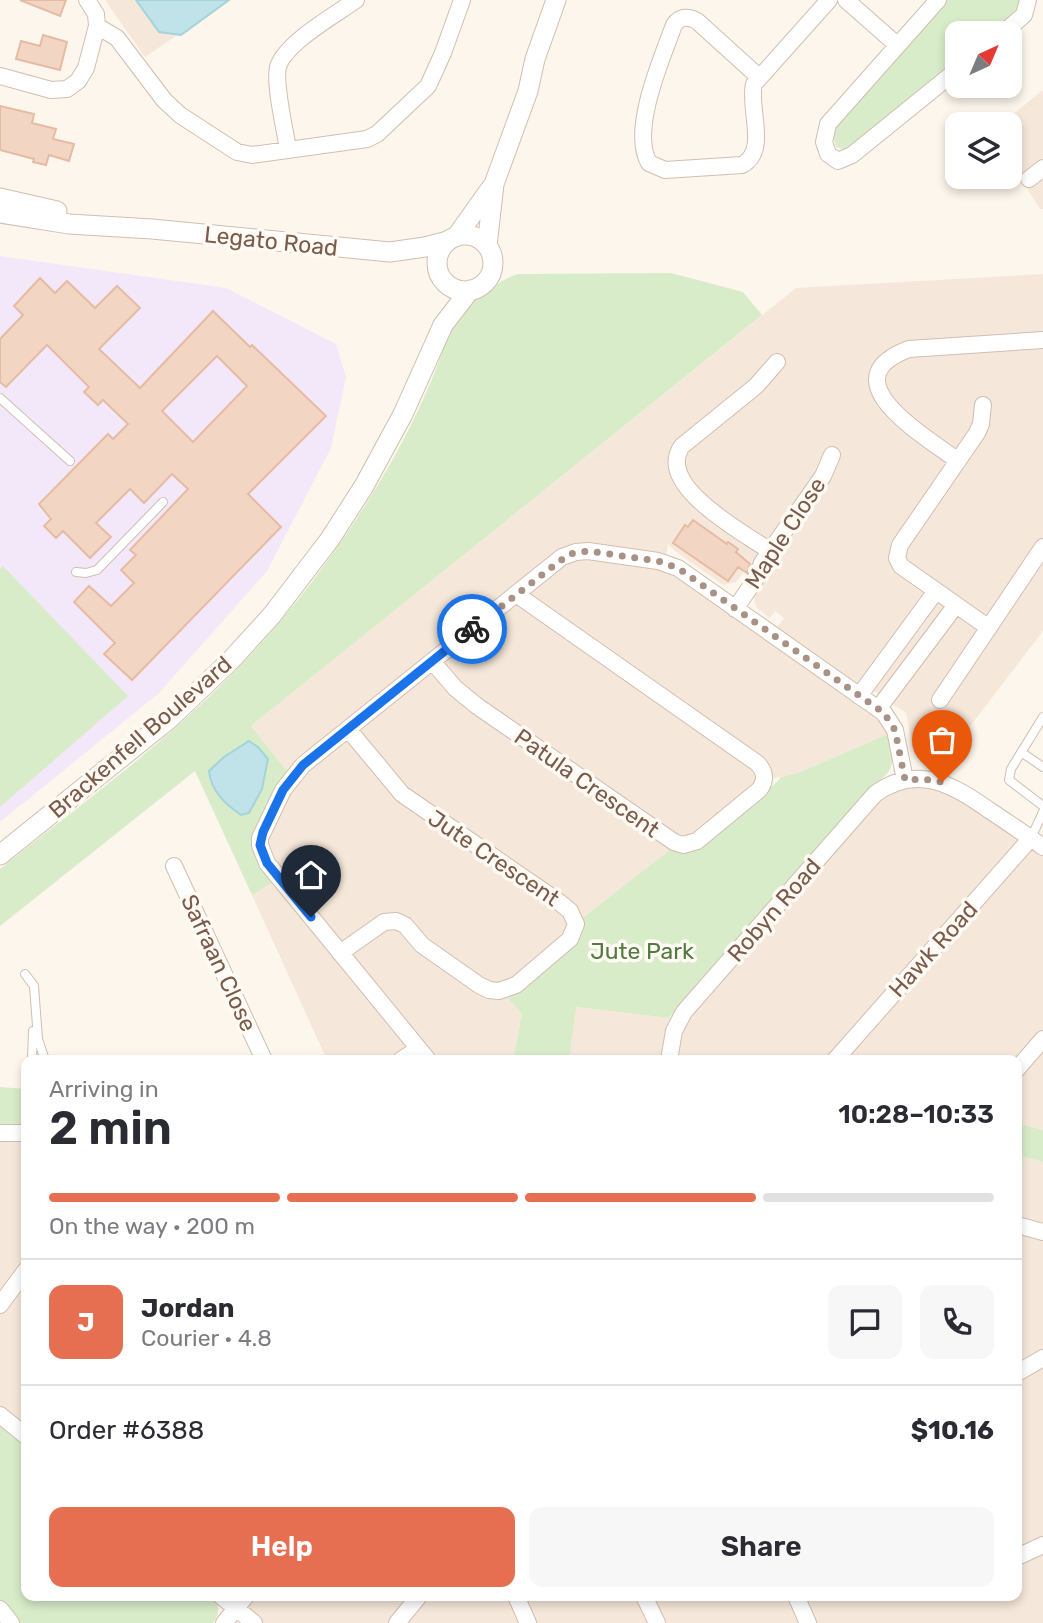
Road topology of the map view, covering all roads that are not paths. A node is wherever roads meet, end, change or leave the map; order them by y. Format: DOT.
graph roads {
  1 [pos="88,0"];
  2 [pos="356,0"];
  3 [pos="462,0"];
  4 [pos="556,0"];
  5 [pos="569,0"];
  6 [pos="829,0"];
  7 [pos="846,0"];
  8 [pos="938,0"];
  9 [pos="1028,0"];
  10 [pos="1017,21"];
  11 [pos="97,26"];
  12 [pos="897,45"];
  13 [pos="0,76"];
  14 [pos="759,77"];
  15 [pos="945,80"];
  16 [pos="528,91"];
  17 [pos="288,149"];
  18 [pos="1043,168"];
  19 [pos="1029,179"];
  20 [pos="494,184"];
  21 [pos="0,198"];
  22 [pos="0,206"];
  23 [pos="54,210"];
  24 [pos="0,213"];
  25 [pos="152,229"];
  26 [pos="452,239"];
  27 [pos="487,246"];
  28 [pos="390,252"];
  29 [pos="441,277"];
  30 [pos="470,290"];
  31 [pos="443,325"];
  32 [pos="1043,340"];
  33 [pos="777,362"];
  34 [pos="0,398"];
  35 [pos="983,405"];
  36 [pos="832,455"];
  37 [pos="70,461"];
  38 [pos="958,461"];
  39 [pos="163,502"];
  40 [pos="1043,547"];
  41 [pos="770,551"];
  42 [pos="76,572"];
  43 [pos="936,591"];
  44 [pos="516,594"];
  45 [pos="956,605"];
  46 [pos="735,609"];
  47 [pos="989,628"];
  48 [pos="432,662"];
  49 [pos="859,696"];
  50 [pos="940,700"];
  51 [pos="878,709"];
  52 [pos="1043,717"];
  53 [pos="348,729"];
  54 [pos="1021,752"];
  55 [pos="1043,767"];
  56 [pos="905,780"];
  57 [pos="1043,806"];
  58 [pos="1043,812"];
  59 [pos="1037,843"];
  60 [pos="0,855"];
  61 [pos="174,866"];
  62 [pos="340,953"];
  63 [pos="24,974"];
  64 [pos="35,1018"];
  65 [pos="1040,1047"];
  66 [pos="32,1055"];
  67 [pos="44,1055"];
  68 [pos="262,1055"];
  69 [pos="423,1055"];
  70 [pos="670,1055"];
  71 [pos="840,1055"];
  72 [pos="1022,1064"];
  73 [pos="0,1133"];
  74 [pos="21,1133"];
  75 [pos="1022,1226"];
  76 [pos="1043,1232"];
  77 [pos="21,1277"];
  78 [pos="0,1305"];
  79 [pos="1043,1358"];
  80 [pos="1022,1370"];
  81 [pos="0,1415"];
  82 [pos="21,1432"];
  83 [pos="1043,1545"];
  84 [pos="1022,1555"];
  85 [pos="415,1601"];
  86 [pos="518,1601"];
  87 [pos="646,1601"];
  88 [pos="798,1601"];
  89 [pos="241,1602"];
  90 [pos="0,1609"];
  91 [pos="11,1623"];
  92 [pos="224,1623"];
  93 [pos="254,1623"];
  94 [pos="397,1623"];
  95 [pos="528,1623"];
  96 [pos="657,1623"];
  97 [pos="808,1623"];
  1 -- 11 [label="street"];
  2 -- 17 [label="street"];
  3 -- 17 [label="street"];
  4 -- 16 [label="street"];
  5 -- 16 [label="street"];
  6 -- 14 [label="street"];
  7 -- 12 [label="street"];
  8 -- 12 [label="street"];
  9 -- 10 [label="street"];
  11 -- 13 [label="street"];
  11 -- 17 [label="street"];
  12 -- 15 [label="street"];
  14 -- 14 [label="street"];
  16 -- 20 [label="street"];
  18 -- 19 [label="street"];
  20 -- 26 [label="street"];
  20 -- 27 [label="street"];
  21 -- 23 [label="street, Legato Road"];
  22 -- 23 [label="street"];
  23 -- 25 [label="street, Legato Road"];
  24 -- 25 [label="street, Legato Road"];
  25 -- 28 [label="street, Legato Road"];
  26 -- 27 [label="street"];
  26 -- 28 [label="street, Legato Road"];
  26 -- 29 [label="street"];
  27 -- 30 [label="street"];
  28 -- 29 [label="street, Legato Road"];
  29 -- 30 [label="street"];
  29 -- 31 [label="street, Brackenfell Boulevard"];
  30 -- 31 [label="street, Brackenfell Boulevard"];
  31 -- 60 [label="street, Brackenfell Boulevard"];
  32 -- 38 [label="street"];
  33 -- 41 [label="street"];
  34 -- 37 [label="lane"];
  35 -- 38 [label="street"];
  36 -- 41 [label="street, Maple Close"];
  38 -- 43 [label="street"];
  39 -- 42 [label="lane"];
  40 -- 47 [label="street"];
  41 -- 46 [label="street, Maple Close"];
  43 -- 45 [label="street"];
  43 -- 49 [label="street"];
  44 -- 46 [label="street"];
  44 -- 48 [label="street"];
  44 -- 48 [label="street, Patula Crescent"];
  45 -- 47 [label="street"];
  45 -- 51 [label="street"];
  46 -- 49 [label="street"];
  47 -- 50 [label="street"];
  48 -- 53 [label="street"];
  49 -- 51 [label="street"];
  51 -- 56 [label="street"];
  52 -- 54 [label="lane"];
  53 -- 62 [label="street"];
  53 -- 62 [label="street, Jute Crescent"];
  54 -- 55 [label="lane"];
  54 -- 57 [label="lane"];
  56 -- 59 [label="street"];
  56 -- 70 [label="street, Robyn Road"];
  58 -- 59 [label="lane"];
  59 -- 71 [label="street, Hawk Road"];
  61 -- 68 [label="street, Safraan Close"];
  62 -- 69 [label="street"];
  63 -- 64 [label="lane"];
  64 -- 66 [label="lane"];
  64 -- 67 [label="lane"];
  65 -- 72 [label="street"];
  73 -- 74 [label="street"];
  75 -- 76 [label="street"];
  77 -- 78 [label="street"];
  79 -- 80 [label="street"];
  81 -- 82 [label="street"];
  83 -- 84 [label="street"];
  85 -- 94 [label="street"];
  86 -- 95 [label="street"];
  87 -- 96 [label="street"];
  88 -- 97 [label="street"];
  89 -- 92 [label="street"];
  89 -- 93 [label="street"];
  90 -- 91 [label="street"];
}
